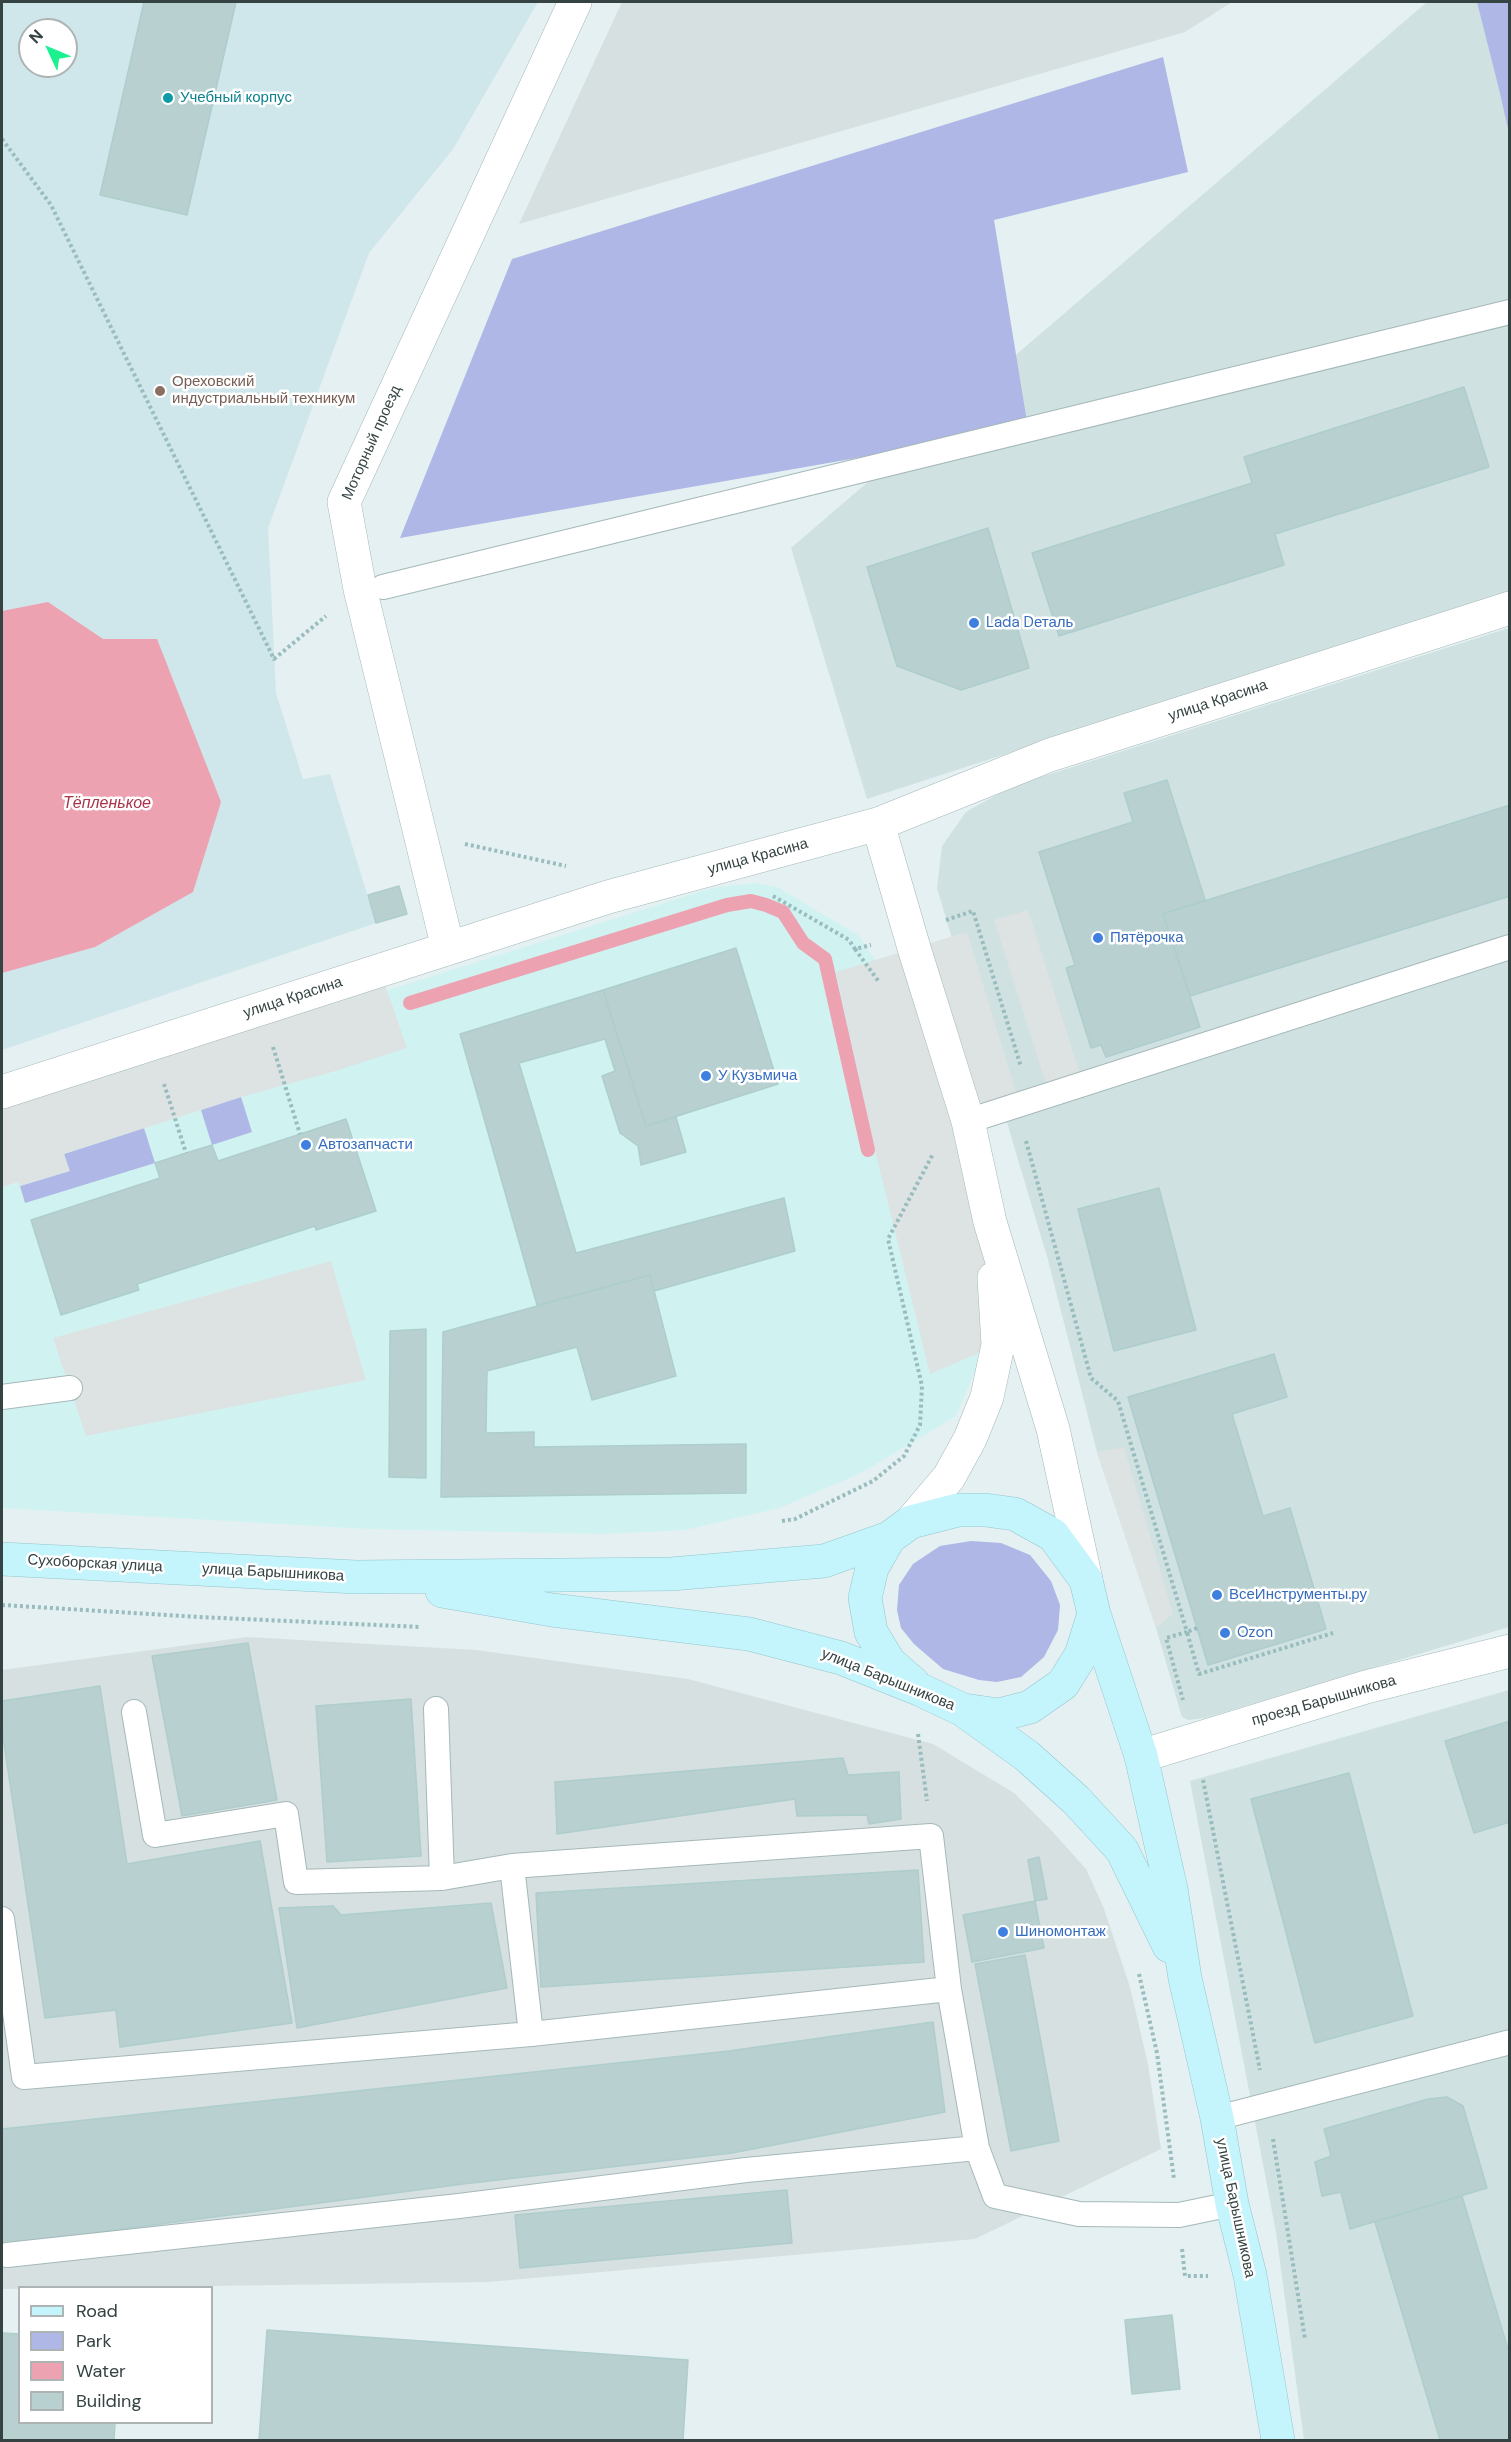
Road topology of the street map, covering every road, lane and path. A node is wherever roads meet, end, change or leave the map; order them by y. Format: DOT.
graph roads {
  1 [pos="575,2"];
  2 [pos="2,138"];
  3 [pos="1508,317"];
  4 [pos="371,588"];
  5 [pos="1509,608"];
  6 [pos="878,824"];
  7 [pos="420,835"];
  8 [pos="771,895"];
  9 [pos="608,897"];
  10 [pos="910,932"];
  11 [pos="1509,947"];
  12 [pos="448,948"];
  13 [pos="855,950"];
  14 [pos="885,989"];
  15 [pos="270,1038"];
  16 [pos="161,1074"];
  17 [pos="2,1092"];
  18 [pos="1031,1101"];
  19 [pos="968,1121"];
  20 [pos="300,1134"];
  21 [pos="186,1153"];
  22 [pos="933,1153"];
  23 [pos="990,1222"];
  24 [pos="70,1388"];
  25 [pos="2,1397"];
  26 [pos="771,1523"];
  27 [pos="900,1529"];
  28 [pos="2,1559"];
  29 [pos="189,1569"];
  30 [pos="356,1577"];
  31 [pos="1086,1580"];
  32 [pos="2,1605"];
  33 [pos="1094,1614"];
  34 [pos="199,1617"];
  35 [pos="1197,1628"];
  36 [pos="1187,1632"];
  37 [pos="1334,1633"];
  38 [pos="1509,1651"];
  39 [pos="921,1690"];
  40 [pos="436,1709"];
  41 [pos="963,1710"];
  42 [pos="134,1712"];
  43 [pos="917,1725"];
  44 [pos="1195,1738"];
  45 [pos="1141,1756"];
  46 [pos="931,1836"];
  47 [pos="512,1866"];
  48 [pos="442,1878"];
  49 [pos="2,1919"];
  50 [pos="1137,1968"];
  51 [pos="1185,1978"];
  52 [pos="949,1989"];
  53 [pos="531,2034"];
  54 [pos="1509,2042"];
  55 [pos="1267,2106"];
  56 [pos="1217,2118"];
  57 [pos="977,2148"];
  58 [pos="1232,2204"];
  59 [pos="1179,2215"];
  60 [pos="7,2255"];
  61 [pos="1295,2269"];
  62 [pos="1250,2275"];
  63 [pos="1307,2349"];
  64 [pos="1278,2440"];
  1 -- 4 [label="street, Моторный проезд"];
  2 -- 4 [label="path"];
  3 -- 4 [label="lane"];
  4 -- 7 [label="street, Моторный проезд"];
  5 -- 6 [label="street, улица Красина"];
  6 -- 9 [label="street, улица Красина"];
  6 -- 10 [label="street"];
  7 -- 9 [label="path"];
  7 -- 12 [label="street, Моторный проезд"];
  8 -- 13 [label="path"];
  9 -- 12 [label="street, улица Красина"];
  10 -- 13 [label="path"];
  10 -- 18 [label="path"];
  10 -- 19 [label="street"];
  11 -- 18 [label="lane"];
  12 -- 17 [label="street, улица Красина"];
  13 -- 14 [label="path"];
  15 -- 20 [label="path"];
  16 -- 21 [label="path"];
  18 -- 19 [label="lane"];
  18 -- 36 [label="path"];
  19 -- 23 [label="street"];
  22 -- 26 [label="path"];
  23 -- 27 [label="street, улица Барышникова"];
  23 -- 31 [label="street, улица Барышникова"];
  24 -- 25 [label="lane"];
  27 -- 30 [label="main road, улица Барышникова"];
  27 -- 31 [label="main road, улица Барышникова"];
  27 -- 39 [label="main road"];
  28 -- 29 [label="main road, Сухоборская улица"];
  29 -- 30 [label="main road, улица Барышникова"];
  30 -- 39 [label="main road, улица Барышникова"];
  31 -- 33 [label="main road, улица Барышникова"];
  32 -- 34 [label="path"];
  33 -- 41 [label="main road"];
  33 -- 45 [label="main road, улица Барышникова"];
  35 -- 36 [label="path"];
  36 -- 37 [label="path"];
  36 -- 44 [label="path"];
  38 -- 44 [label="street, проезд Барышникова"];
  39 -- 41 [label="main road, улица Барышникова"];
  40 -- 48 [label="lane"];
  41 -- 51 [label="main road, улица Барышникова"];
  42 -- 48 [label="lane"];
  43 -- 46 [label="path"];
  44 -- 45 [label="street, проезд Барышникова"];
  44 -- 55 [label="path"];
  45 -- 51 [label="main road, улица Барышникова"];
  46 -- 47 [label="lane"];
  46 -- 52 [label="lane"];
  47 -- 48 [label="lane"];
  47 -- 53 [label="lane"];
  49 -- 53 [label="lane"];
  50 -- 59 [label="path"];
  51 -- 56 [label="main road, улица Барышникова"];
  52 -- 53 [label="lane"];
  52 -- 57 [label="lane"];
  54 -- 55 [label="lane"];
  55 -- 56 [label="lane"];
  55 -- 61 [label="path"];
  56 -- 58 [label="main road, улица Барышникова"];
  57 -- 59 [label="lane"];
  57 -- 60 [label="lane"];
  58 -- 59 [label="lane"];
  58 -- 62 [label="main road, улица Барышникова"];
  59 -- 62 [label="path"];
  61 -- 62 [label="path"];
  61 -- 63 [label="path"];
  62 -- 64 [label="main road, улица Барышникова"];
}
